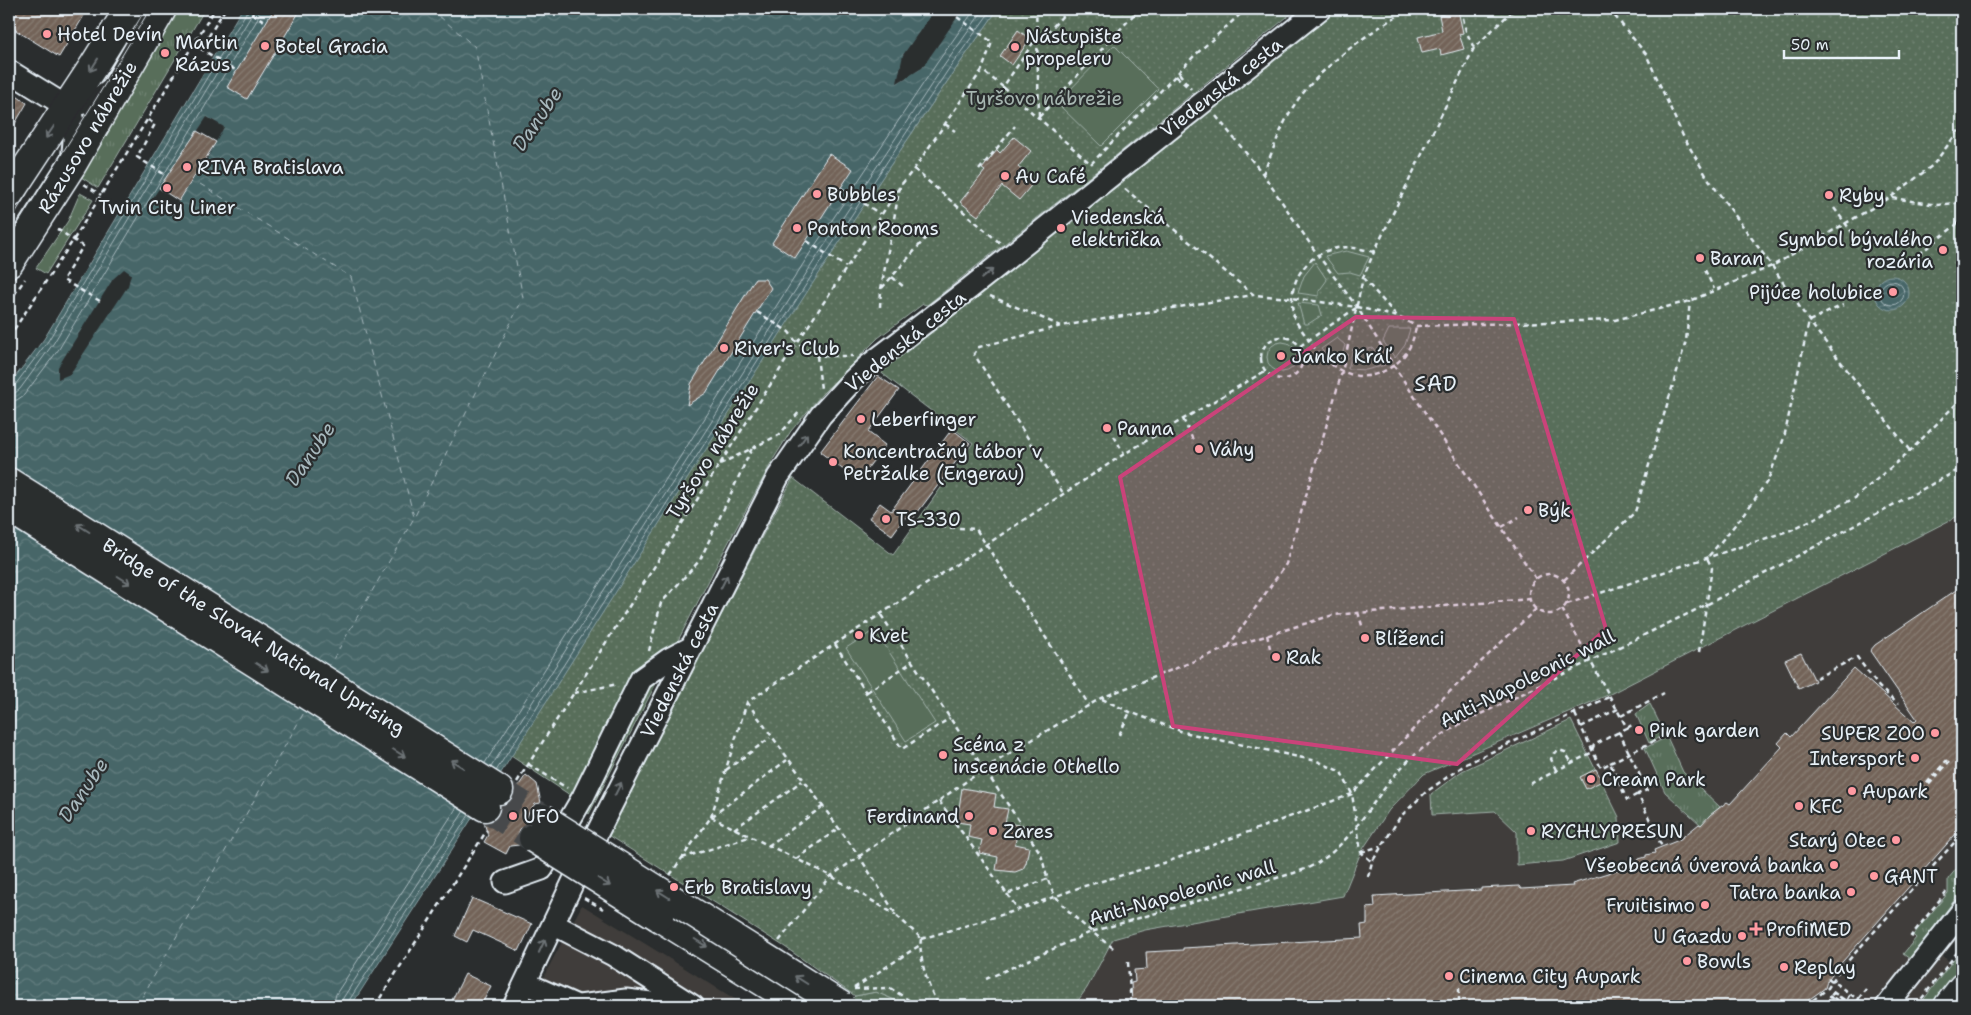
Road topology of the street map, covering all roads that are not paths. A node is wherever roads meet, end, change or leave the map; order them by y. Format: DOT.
graph roads {
  1 [pos="129,9"];
  2 [pos="162,9"];
  3 [pos="1320,9"];
  4 [pos="9,71"];
  5 [pos="121,79"];
  6 [pos="67,106"];
  7 [pos="72,165"];
  8 [pos="9,194"];
  9 [pos="9,263"];
  10 [pos="9,482"];
  11 [pos="9,508"];
  12 [pos="690,648"];
  13 [pos="548,826"];
  14 [pos="595,837"];
  15 [pos="546,862"];
  16 [pos="574,880"];
  17 [pos="505,882"];
  18 [pos="1962,911"];
  19 [pos="552,924"];
  20 [pos="525,983"];
  21 [pos="1962,988"];
  22 [pos="514,1006"];
  23 [pos="578,1006"];
  24 [pos="676,1006"];
  25 [pos="693,1006"];
  26 [pos="802,1006"];
  27 [pos="842,1006"];
  28 [pos="1888,1006"];
  29 [pos="1948,1006"];
  1 -- 6 [label="main road, Rázusovo nábrežie, one-way"];
  2 -- 5 [label="main road, Rázusovo nábrežie"];
  12 -- 3 [label="street, Viedenská cesta, one-way"];
  4 -- 6 [label="street"];
  5 -- 6 [label="street"];
  5 -- 7 [label="main road, Rázusovo nábrežie"];
  6 -- 7 [label="street"];
  6 -- 8 [label="main road, Rázusovo nábrežie, one-way"];
  7 -- 9 [label="main road, Rázusovo nábrežie"];
  11 -- 10 [label="main road, Bridge of the Slovak National Uprising, one-way"];
  12 -- 13 [label="street"];
  14 -- 12 [label="street, Viedenská cesta, one-way"];
  13 -- 26 [label="main road, one-way, bridge"];
  27 -- 13 [label="main road, one-way, bridge"];
  15 -- 17 [label="street"];
  16 -- 19 [label="street"];
  18 -- 28 [label="street"];
  20 -- 19 [label="street, one-way"];
  19 -- 25 [label="street"];
  20 -- 22 [label="street"];
  20 -- 23 [label="street"];
  21 -- 29 [label="main road"];
  23 -- 24 [label="street"];
}
